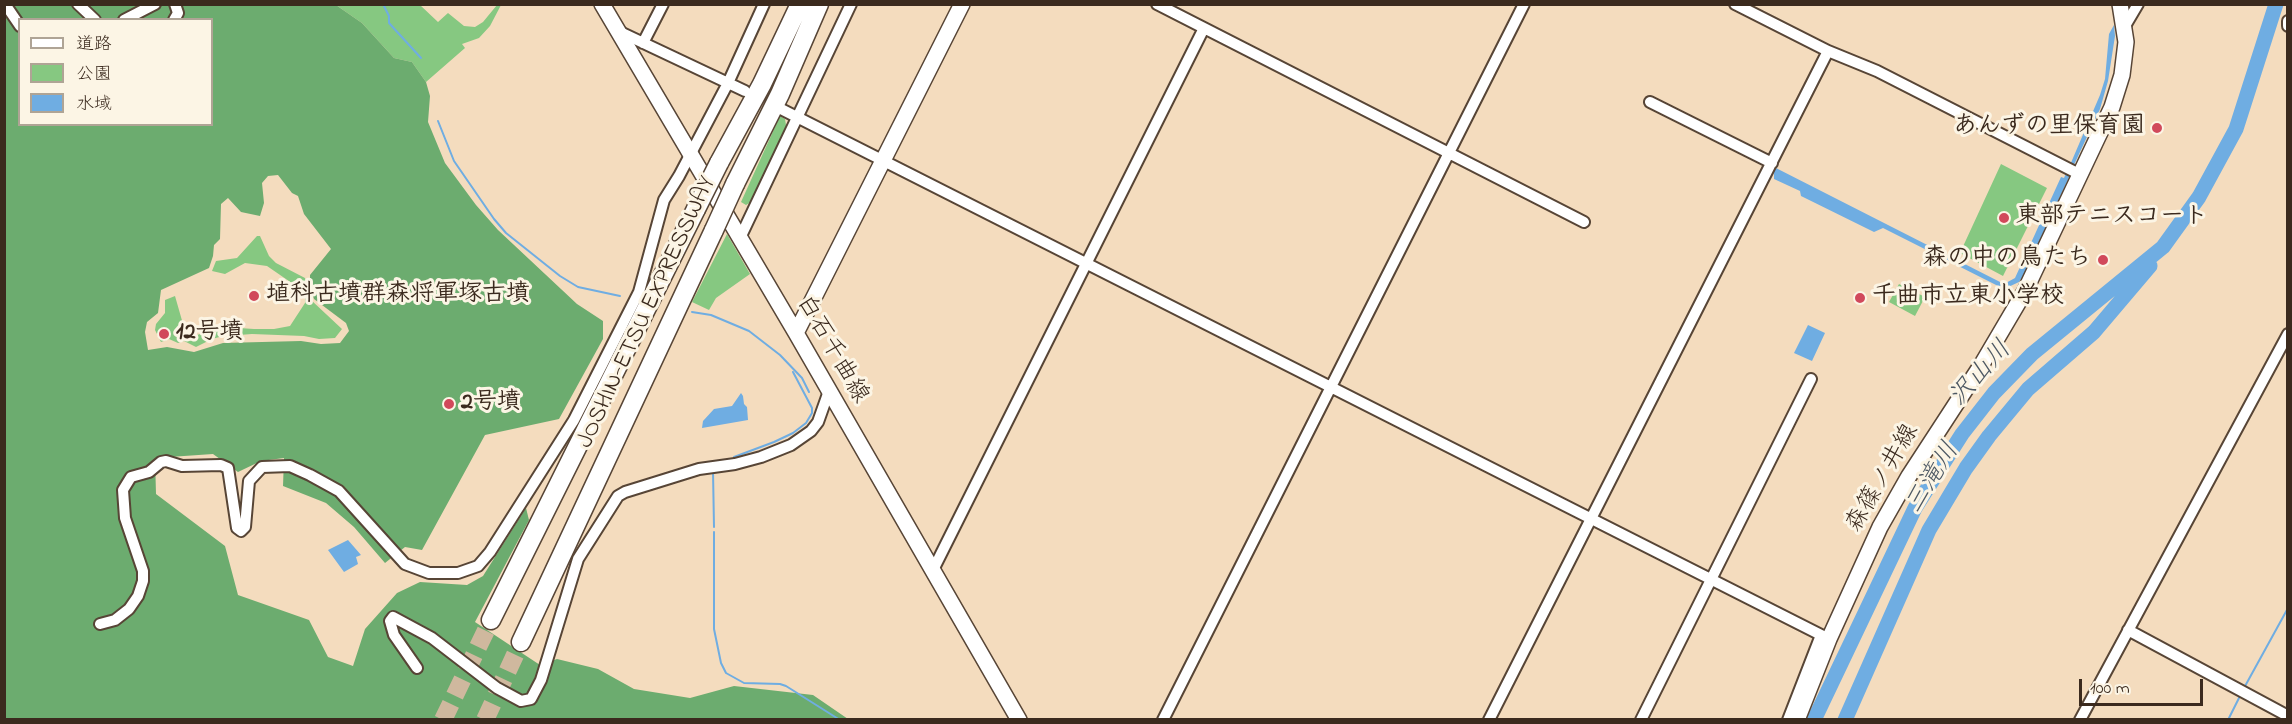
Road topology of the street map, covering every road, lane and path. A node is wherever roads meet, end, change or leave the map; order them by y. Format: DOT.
graph roads {
  1 [pos="5,4"];
  2 [pos="78,4"];
  3 [pos="155,4"];
  4 [pos="175,4"];
  5 [pos="602,4"];
  6 [pos="663,4"];
  7 [pos="764,4"];
  8 [pos="800,4"];
  9 [pos="819,4"];
  10 [pos="851,4"];
  11 [pos="962,4"];
  12 [pos="1157,4"];
  13 [pos="1524,4"];
  14 [pos="1736,4"];
  15 [pos="2120,4"];
  16 [pos="2138,4"];
  17 [pos="93,18"];
  18 [pos="128,18"];
  19 [pos="175,18"];
  20 [pos="2288,21"];
  21 [pos="18,23"];
  22 [pos="2125,26"];
  23 [pos="2288,26"];
  24 [pos="1204,28"];
  25 [pos="618,31"];
  26 [pos="643,43"];
  27 [pos="1828,51"];
  28 [pos="728,83"];
  29 [pos="745,91"];
  30 [pos="1650,102"];
  31 [pos="781,109"];
  32 [pos="796,118"];
  33 [pos="690,154"];
  34 [pos="1449,154"];
  35 [pos="883,162"];
  36 [pos="1772,163"];
  37 [pos="2079,174"];
  38 [pos="1584,222"];
  39 [pos="740,238"];
  40 [pos="1087,264"];
  41 [pos="796,333"];
  42 [pos="2288,334"];
  43 [pos="1811,379"];
  44 [pos="1331,387"];
  45 [pos="829,391"];
  46 [pos="1590,519"];
  47 [pos="933,570"];
  48 [pos="1712,580"];
  49 [pos="491,620"];
  50 [pos="100,624"];
  51 [pos="2128,630"];
  52 [pos="1825,637"];
  53 [pos="521,642"];
  54 [pos="417,668"];
  55 [pos="2288,716"];
  56 [pos="1019,720"];
  57 [pos="1163,720"];
  58 [pos="1489,720"];
  59 [pos="1641,720"];
  60 [pos="1788,720"];
  61 [pos="1797,720"];
  62 [pos="2080,720"];
  1 -- 21 [label="street"];
  2 -- 17 [label="street"];
  3 -- 18 [label="street"];
  4 -- 19 [label="street"];
  5 -- 25 [label="main road, 白石千曲線"];
  6 -- 26 [label="street"];
  7 -- 28 [label="street"];
  8 -- 49 [label="highway, JOSHIN-ETSU EXPRESSWAY, bridge"];
  9 -- 53 [label="highway, JOSHIN-ETSU EXPRESSWAY, bridge"];
  10 -- 32 [label="street"];
  11 -- 35 [label="main road"];
  12 -- 24 [label="street"];
  13 -- 34 [label="street"];
  14 -- 27 [label="street"];
  15 -- 22 [label="main road, 森篠ノ井線"];
  16 -- 22 [label="street"];
  20 -- 23 [label="street"];
  22 -- 37 [label="main road, 森篠ノ井線"];
  24 -- 34 [label="street"];
  24 -- 40 [label="street"];
  25 -- 26 [label="street"];
  25 -- 33 [label="main road, 白石千曲線"];
  26 -- 28 [label="street"];
  27 -- 36 [label="street"];
  27 -- 37 [label="street"];
  28 -- 29 [label="street"];
  28 -- 33 [label="street"];
  30 -- 36 [label="street"];
  31 -- 32 [label="street"];
  32 -- 35 [label="street"];
  32 -- 39 [label="street"];
  33 -- 39 [label="main road, 白石千曲線"];
  33 -- 50 [label="street"];
  34 -- 38 [label="street"];
  34 -- 44 [label="street"];
  35 -- 40 [label="street"];
  35 -- 41 [label="main road"];
  36 -- 46 [label="street"];
  37 -- 52 [label="main road, 森篠ノ井線"];
  39 -- 41 [label="main road, 白石千曲線"];
  40 -- 44 [label="street"];
  40 -- 47 [label="street"];
  41 -- 45 [label="main road, 白石千曲線"];
  42 -- 51 [label="street"];
  43 -- 48 [label="street"];
  44 -- 46 [label="street"];
  44 -- 57 [label="street"];
  45 -- 47 [label="main road, 白石千曲線"];
  45 -- 54 [label="street"];
  46 -- 48 [label="street"];
  46 -- 58 [label="street"];
  47 -- 56 [label="main road, 白石千曲線"];
  48 -- 52 [label="street"];
  48 -- 59 [label="street"];
  51 -- 55 [label="street"];
  51 -- 62 [label="street"];
  52 -- 60 [label="street"];
  52 -- 61 [label="main road, 森篠ノ井線"];
}
